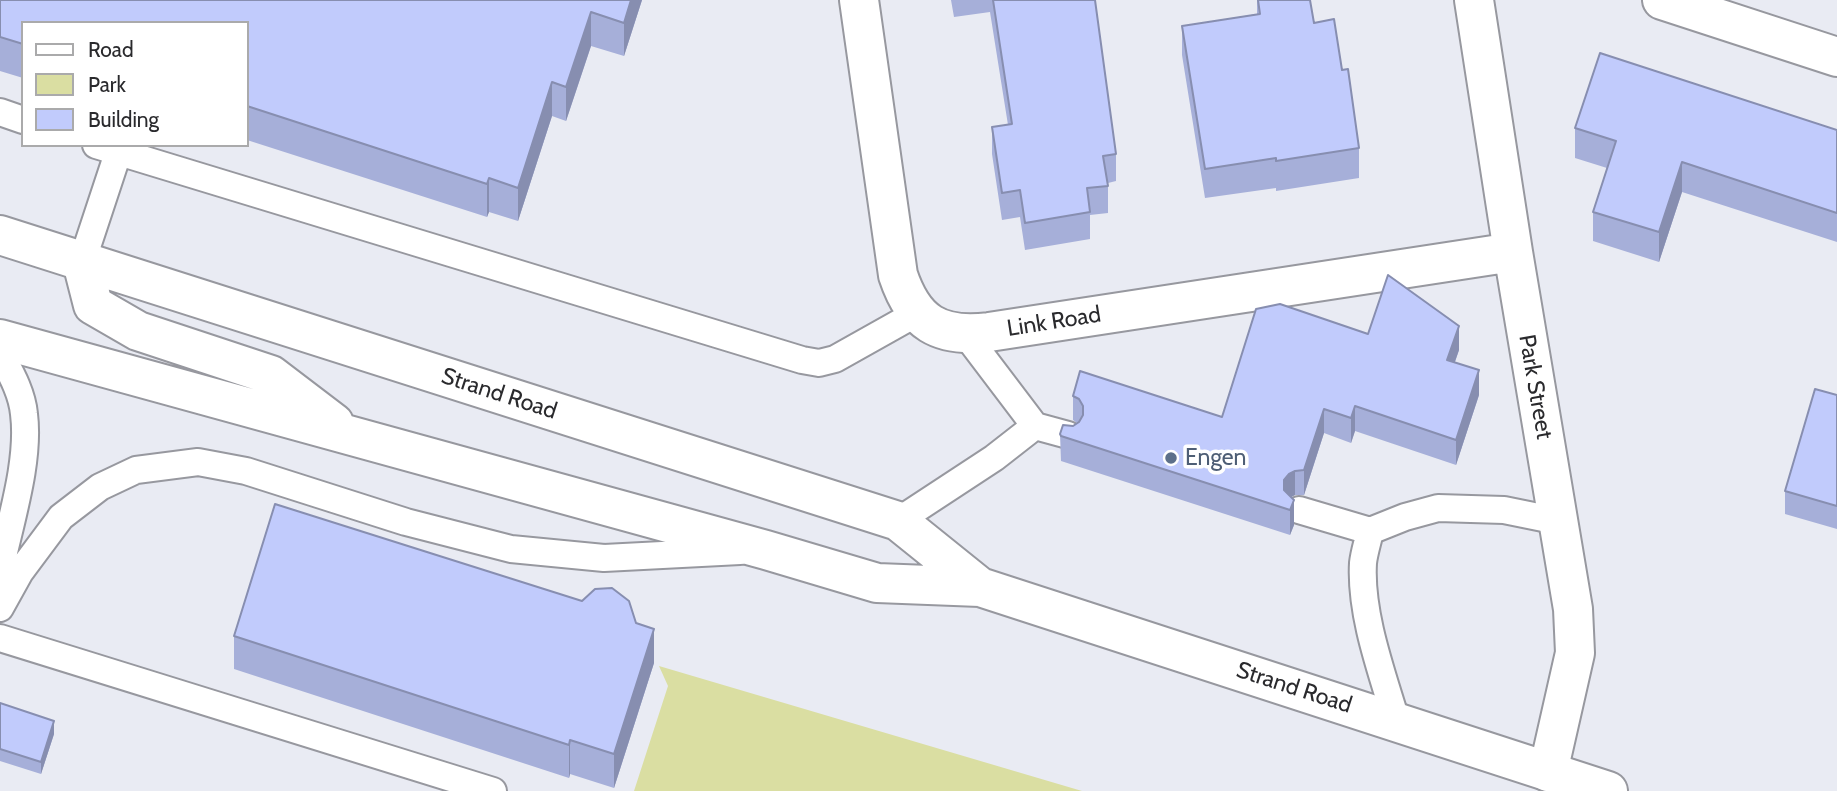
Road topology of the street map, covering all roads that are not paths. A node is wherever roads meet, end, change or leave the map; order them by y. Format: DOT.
graph roads {
  1 [pos="859,0"];
  2 [pos="1474,0"];
  3 [pos="1662,0"];
  4 [pos="1837,57"];
  5 [pos="0,112"];
  6 [pos="21,119"];
  7 [pos="107,149"];
  8 [pos="0,235"];
  9 [pos="1513,252"];
  10 [pos="82,262"];
  11 [pos="917,313"];
  12 [pos="966,335"];
  13 [pos="0,339"];
  14 [pos="0,353"];
  15 [pos="1035,426"];
  16 [pos="350,434"];
  17 [pos="1068,435"];
  18 [pos="1298,510"];
  19 [pos="898,521"];
  20 [pos="1558,521"];
  21 [pos="1370,531"];
  22 [pos="766,550"];
  23 [pos="0,570"];
  24 [pos="980,587"];
  25 [pos="0,608"];
  26 [pos="0,638"];
  27 [pos="1396,720"];
  28 [pos="1548,772"];
  29 [pos="493,791"];
  30 [pos="1608,791"];
  1 -- 11 [label="main road, Link Road"];
  2 -- 9 [label="main road, Park Street"];
  3 -- 4 [label="main road"];
  5 -- 6 [label="lane"];
  7 -- 10 [label="lane"];
  7 -- 11 [label="lane"];
  8 -- 10 [label="main road, Strand Road"];
  9 -- 12 [label="main road, Link Road"];
  9 -- 20 [label="main road, Park Street"];
  10 -- 16 [label="main road"];
  10 -- 19 [label="main road, Strand Road"];
  11 -- 12 [label="main road, Link Road"];
  12 -- 15 [label="lane"];
  13 -- 16 [label="main road, Strand Road"];
  14 -- 23 [label="lane"];
  15 -- 17 [label="lane"];
  15 -- 19 [label="lane"];
  16 -- 22 [label="main road, Strand Road"];
  18 -- 21 [label="lane"];
  19 -- 24 [label="main road, Strand Road"];
  20 -- 21 [label="lane"];
  20 -- 28 [label="main road, Park Street"];
  21 -- 27 [label="lane"];
  22 -- 24 [label="main road, Strand Road"];
  22 -- 25 [label="lane"];
  24 -- 27 [label="main road, Strand Road"];
  26 -- 29 [label="lane"];
  27 -- 28 [label="main road, Strand Road"];
  28 -- 30 [label="main road, Strand Road"];
}
